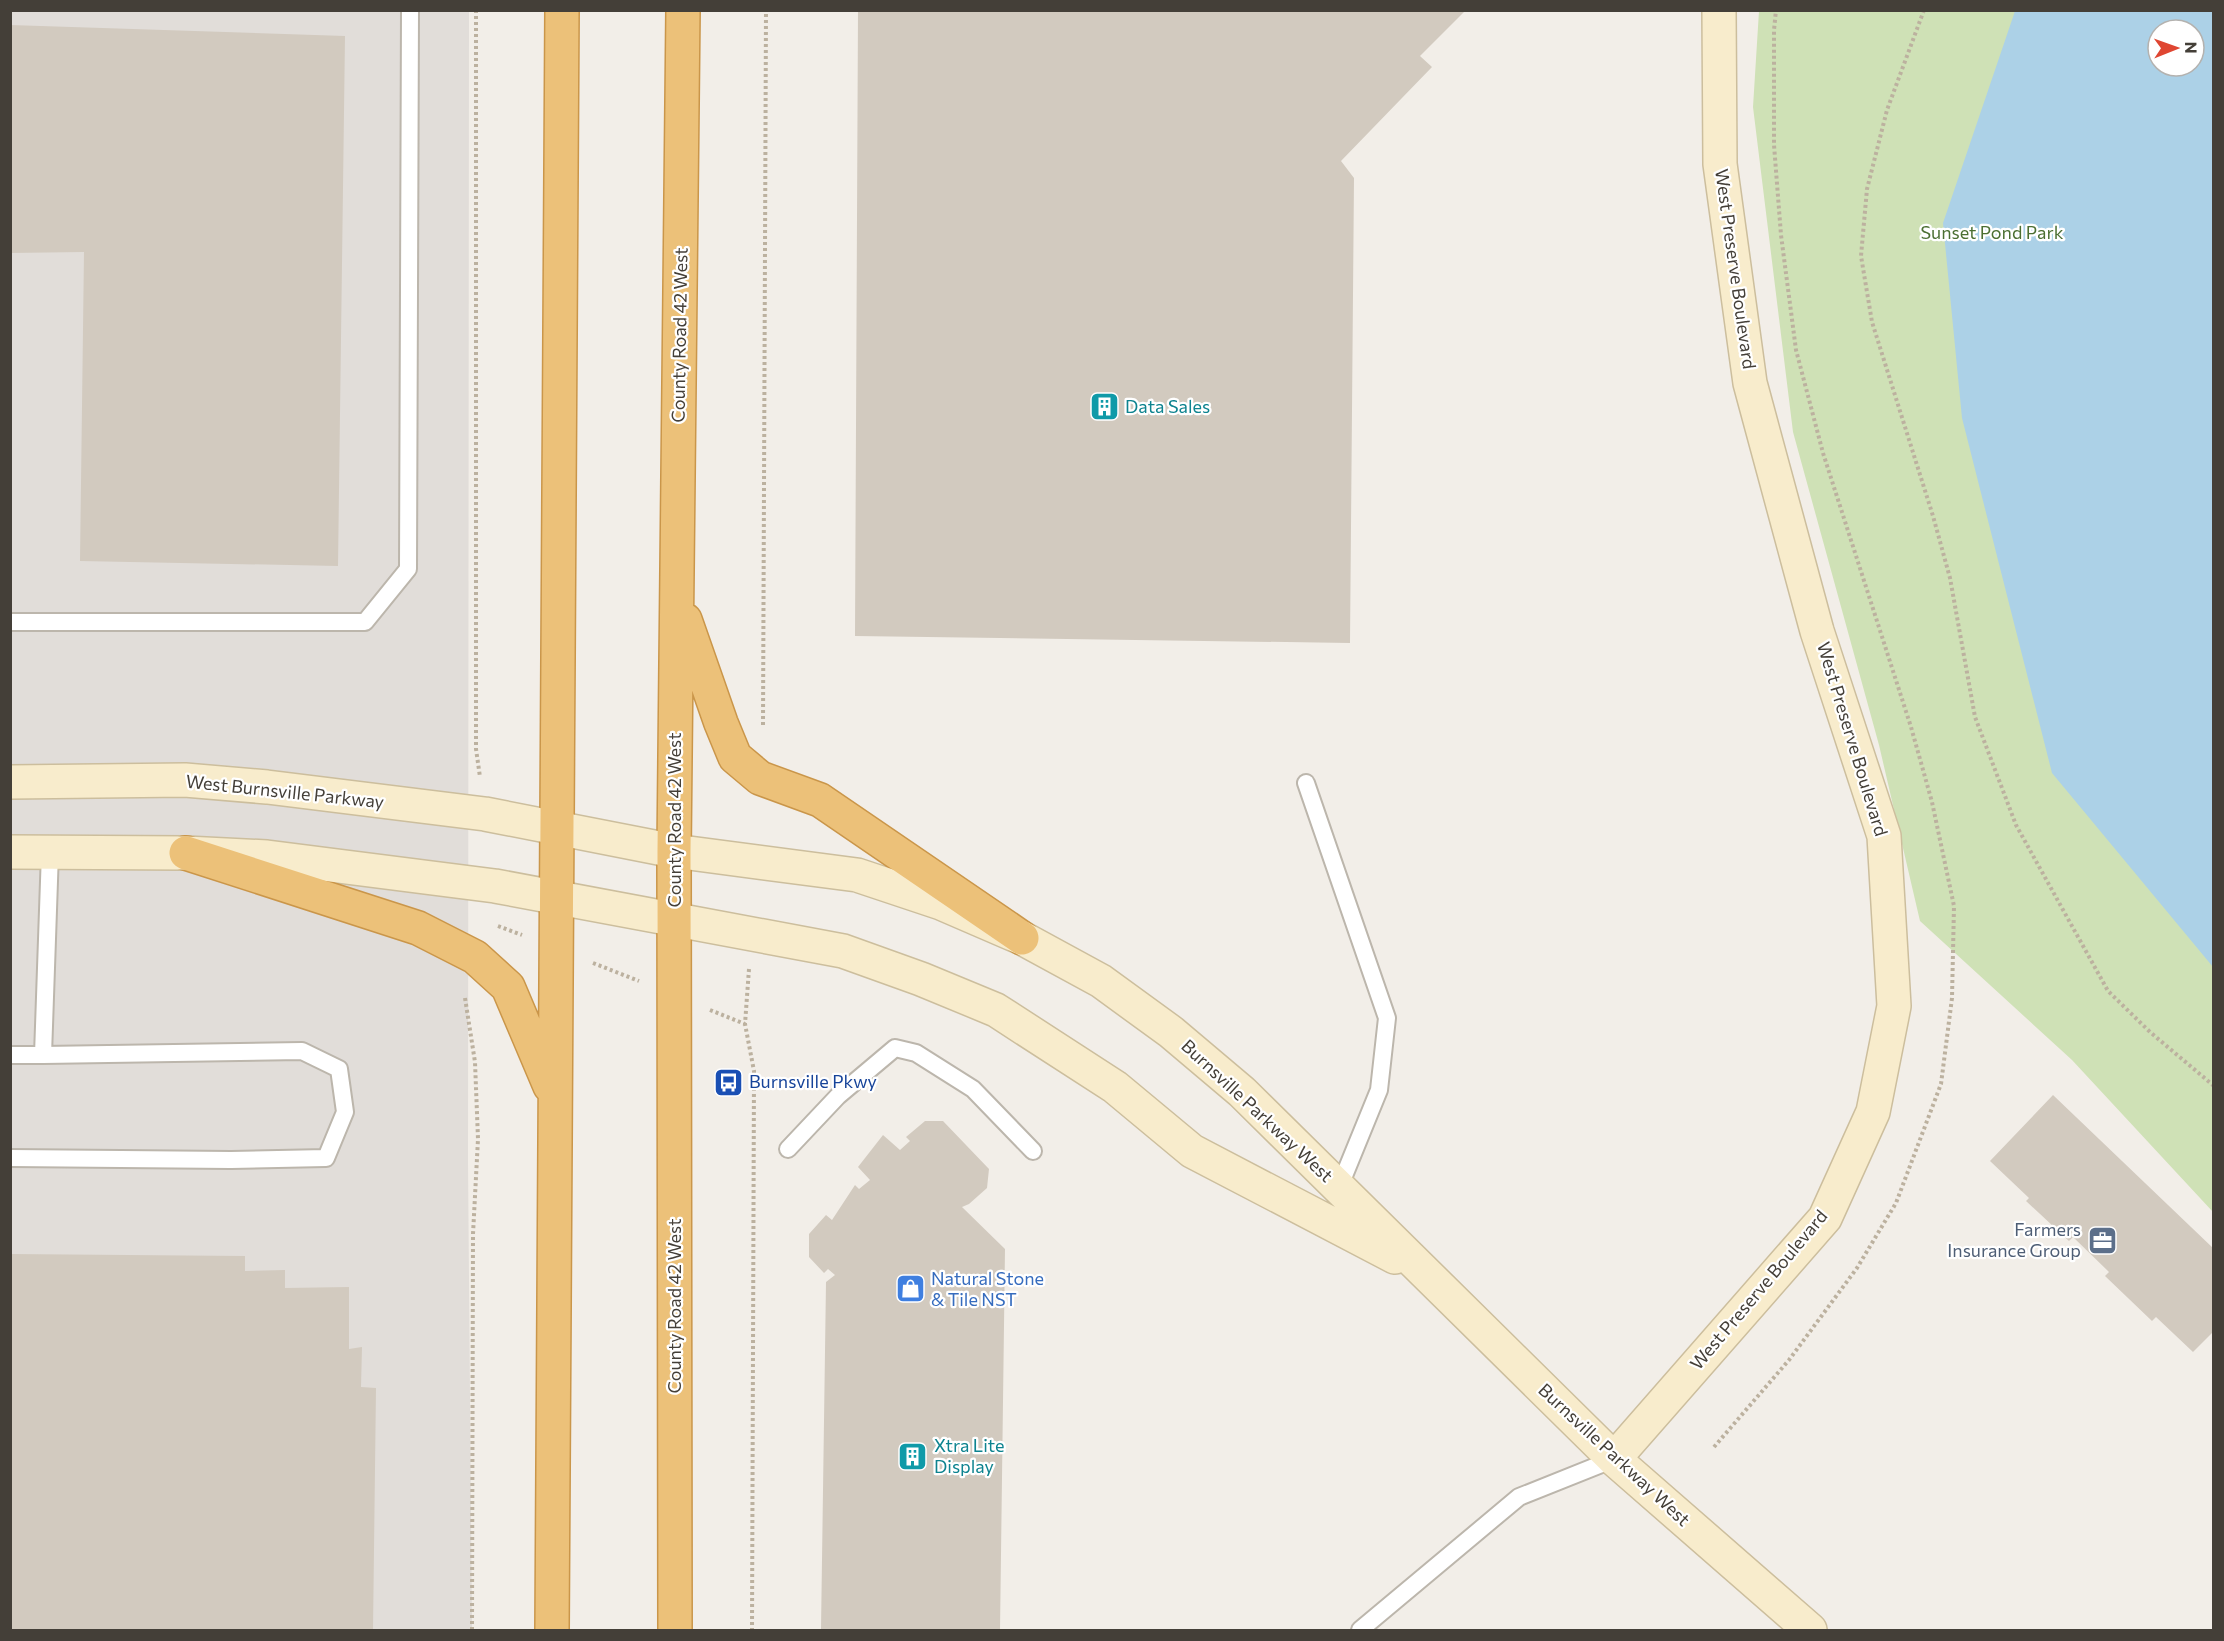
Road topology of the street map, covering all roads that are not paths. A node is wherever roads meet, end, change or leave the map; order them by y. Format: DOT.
graph roads {
  1 [pos="410,10"];
  2 [pos="562,10"];
  3 [pos="683,10"];
  4 [pos="1719,10"];
  5 [pos="677,597"];
  6 [pos="10,622"];
  7 [pos="10,782"];
  8 [pos="1306,783"];
  9 [pos="557,827"];
  10 [pos="674,851"];
  11 [pos="10,852"];
  12 [pos="50,852"];
  13 [pos="186,853"];
  14 [pos="556,897"];
  15 [pos="675,919"];
  16 [pos="1022,938"];
  17 [pos="10,1055"];
  18 [pos="43,1055"];
  19 [pos="556,1100"];
  20 [pos="788,1149"];
  21 [pos="1033,1151"];
  22 [pos="10,1158"];
  23 [pos="1340,1188"];
  24 [pos="1426,1273"];
  25 [pos="1614,1459"];
  26 [pos="552,1630"];
  27 [pos="675,1630"];
  28 [pos="1360,1630"];
  29 [pos="1809,1630"];
  1 -- 6 [label="lane"];
  2 -- 9 [label="highway"];
  3 -- 5 [label="highway, County Road 42 West"];
  4 -- 25 [label="street, West Preserve Boulevard"];
  5 -- 10 [label="highway, County Road 42 West"];
  5 -- 16 [label="highway"];
  7 -- 9 [label="street, West Burnsville Parkway"];
  8 -- 23 [label="lane"];
  9 -- 10 [label="street, Burnsville Parkway West"];
  9 -- 14 [label="highway"];
  10 -- 15 [label="highway, County Road 42 West"];
  10 -- 16 [label="street, Burnsville Parkway West"];
  11 -- 12 [label="street"];
  12 -- 13 [label="street"];
  12 -- 18 [label="lane"];
  13 -- 14 [label="street"];
  13 -- 19 [label="highway"];
  14 -- 15 [label="street, Burnsville Parkway West"];
  14 -- 19 [label="highway"];
  15 -- 24 [label="street, Burnsville Parkway West"];
  15 -- 27 [label="highway, County Road 42 West"];
  16 -- 23 [label="street, Burnsville Parkway West"];
  17 -- 18 [label="lane"];
  18 -- 22 [label="lane"];
  19 -- 26 [label="highway"];
  20 -- 21 [label="lane"];
  23 -- 24 [label="street, Burnsville Parkway West"];
  24 -- 25 [label="street, Burnsville Parkway West"];
  25 -- 28 [label="lane"];
  25 -- 29 [label="street, Burnsville Parkway West"];
}
